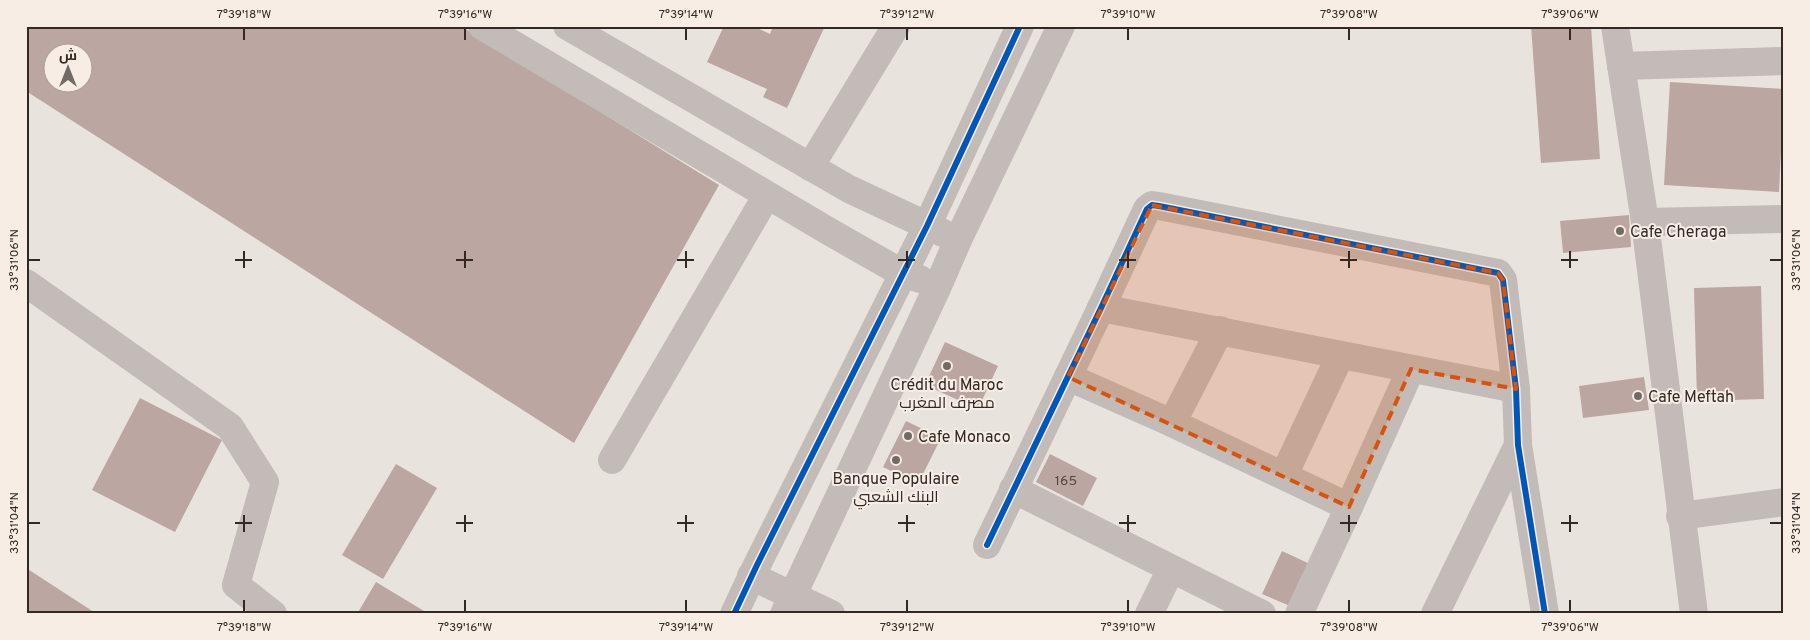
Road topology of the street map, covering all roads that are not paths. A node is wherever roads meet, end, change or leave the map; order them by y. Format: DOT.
graph roads {
  1 [pos="482,26"];
  2 [pos="567,26"];
  3 [pos="896,26"];
  4 [pos="1020,26"];
  5 [pos="1061,26"];
  6 [pos="1615,26"];
  7 [pos="1784,62"];
  8 [pos="1621,66"];
  9 [pos="810,167"];
  10 [pos="767,195"];
  11 [pos="1784,219"];
  12 [pos="1645,222"];
  13 [pos="927,226"];
  14 [pos="958,240"];
  15 [pos="902,274"];
  16 [pos="26,283"];
  17 [pos="938,286"];
  18 [pos="1101,308"];
  19 [pos="1220,330"];
  20 [pos="1340,356"];
  21 [pos="1411,369"];
  22 [pos="1068,376"];
  23 [pos="1516,389"];
  24 [pos="1172,423"];
  25 [pos="1518,445"];
  26 [pos="612,460"];
  27 [pos="1284,475"];
  28 [pos="1013,489"];
  29 [pos="1784,502"];
  30 [pos="1350,507"];
  31 [pos="1680,516"];
  32 [pos="987,545"];
  33 [pos="1171,569"];
  34 [pos="751,576"];
  35 [pos="788,605"];
  36 [pos="273,614"];
  37 [pos="734,614"];
  38 [pos="830,614"];
  39 [pos="1149,614"];
  40 [pos="1262,614"];
  41 [pos="1299,614"];
  42 [pos="1435,614"];
  43 [pos="1545,614"];
  44 [pos="1694,614"];
  1 -- 10 [label="street"];
  2 -- 9 [label="street"];
  3 -- 9 [label="street"];
  4 -- 13 [label="street"];
  5 -- 14 [label="street"];
  6 -- 8 [label="street"];
  7 -- 8 [label="street"];
  8 -- 12 [label="street"];
  9 -- 13 [label="street"];
  10 -- 15 [label="street"];
  10 -- 26 [label="street"];
  11 -- 12 [label="street"];
  12 -- 31 [label="street"];
  13 -- 14 [label="street"];
  13 -- 15 [label="street"];
  14 -- 17 [label="street"];
  15 -- 17 [label="street"];
  15 -- 34 [label="street"];
  16 -- 36 [label="street"];
  17 -- 35 [label="street"];
  18 -- 19 [label="street"];
  18 -- 22 [label="street"];
  18 -- 23 [label="street"];
  19 -- 20 [label="street"];
  19 -- 24 [label="street"];
  20 -- 21 [label="street"];
  20 -- 27 [label="street"];
  21 -- 23 [label="street"];
  21 -- 30 [label="street"];
  22 -- 24 [label="street"];
  22 -- 28 [label="street"];
  23 -- 25 [label="street"];
  24 -- 27 [label="street"];
  25 -- 42 [label="street"];
  25 -- 43 [label="street"];
  27 -- 30 [label="street"];
  28 -- 32 [label="street"];
  28 -- 33 [label="street"];
  29 -- 31 [label="street"];
  30 -- 41 [label="street"];
  31 -- 44 [label="street"];
  33 -- 39 [label="street"];
  33 -- 40 [label="street"];
  34 -- 35 [label="street"];
  34 -- 37 [label="street"];
  35 -- 38 [label="street"];
}
